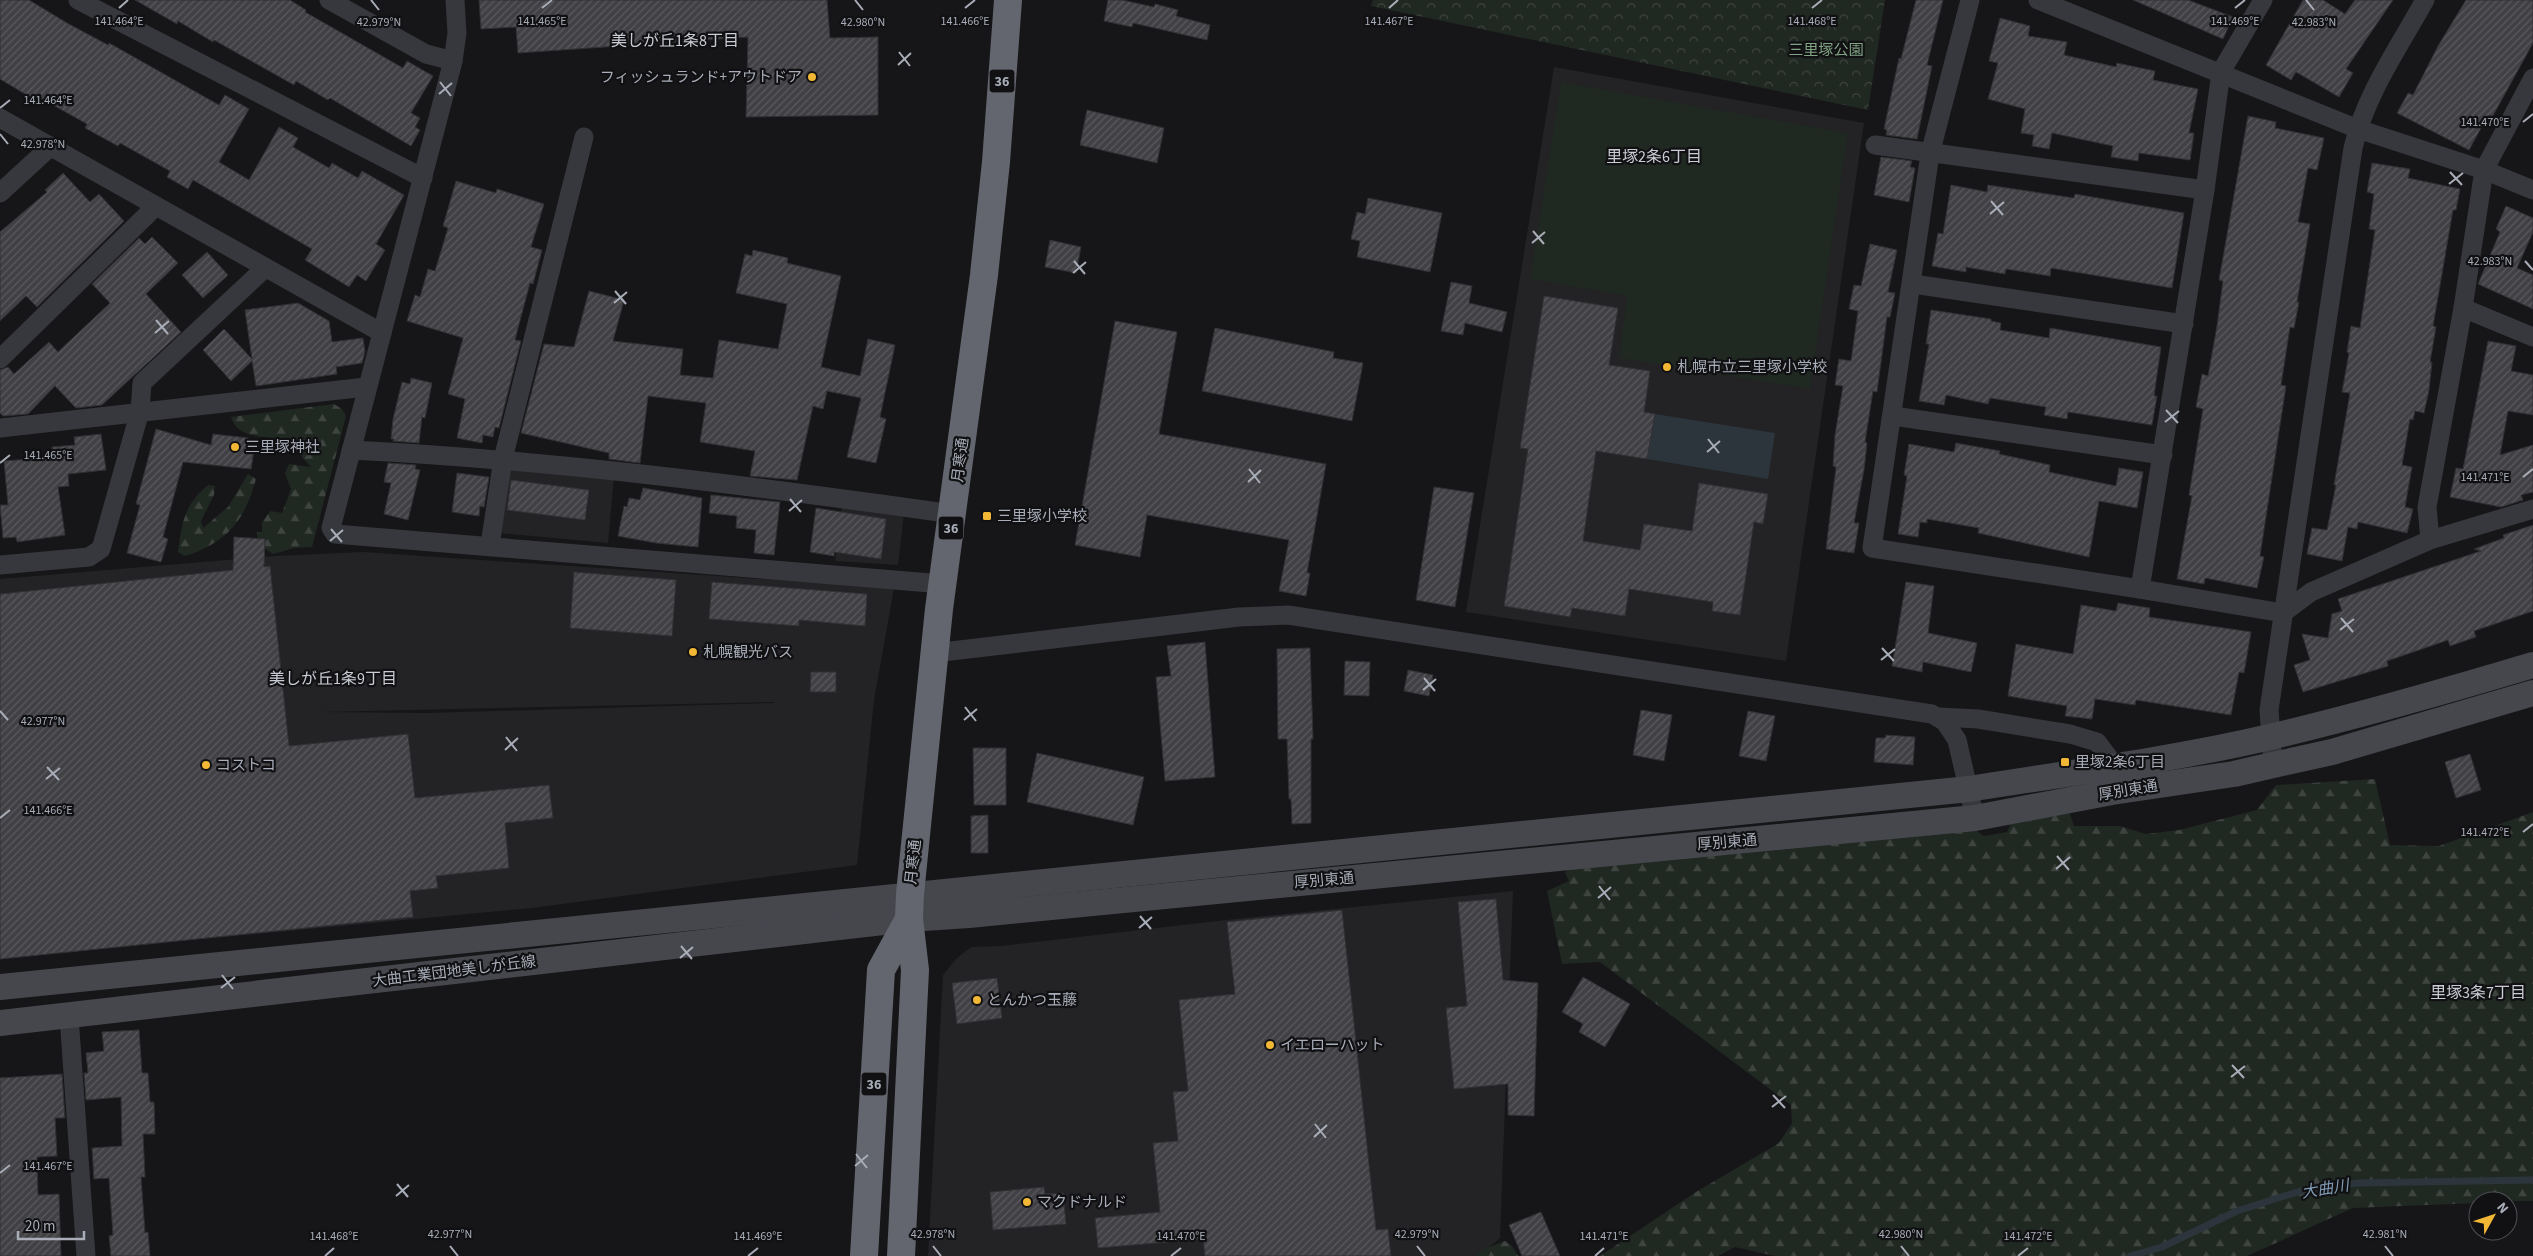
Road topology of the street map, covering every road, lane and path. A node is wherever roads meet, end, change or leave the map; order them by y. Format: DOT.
graph roads {
  1 [pos="78,0"];
  2 [pos="329,0"];
  3 [pos="454,0"];
  4 [pos="1008,0"];
  5 [pos="1970,0"];
  6 [pos="2038,0"];
  7 [pos="2263,0"];
  8 [pos="2426,0"];
  9 [pos="453,61"];
  10 [pos="2221,72"];
  11 [pos="2533,78"];
  12 [pos="0,118"];
  13 [pos="2358,129"];
  14 [pos="584,137"];
  15 [pos="1875,145"];
  16 [pos="50,147"];
  17 [pos="1930,154"];
  18 [pos="2484,170"];
  19 [pos="422,178"];
  20 [pos="2205,190"];
  21 [pos="2533,190"];
  22 [pos="0,193"];
  23 [pos="156,206"];
  24 [pos="265,268"];
  25 [pos="1913,284"];
  26 [pos="2463,308"];
  27 [pos="2184,324"];
  28 [pos="382,333"];
  29 [pos="2533,337"];
  30 [pos="0,359"];
  31 [pos="366,387"];
  32 [pos="140,411"];
  33 [pos="1893,416"];
  34 [pos="0,428"];
  35 [pos="351,450"];
  36 [pos="2163,456"];
  37 [pos="503,460"];
  38 [pos="2533,509"];
  39 [pos="953,514"];
  40 [pos="2430,540"];
  41 [pos="490,545"];
  42 [pos="0,565"];
  43 [pos="943,584"];
  44 [pos="2140,589"];
  45 [pos="2283,613"];
  46 [pos="934,653"];
  47 [pos="2533,665"];
  48 [pos="2533,694"];
  49 [pos="1939,717"];
  50 [pos="2270,737"];
  51 [pos="2273,765"];
  52 [pos="2115,766"];
  53 [pos="1969,789"];
  54 [pos="1975,818"];
  55 [pos="909,907"];
  56 [pos="0,987"];
  57 [pos="69,1016"];
  58 [pos="0,1023"];
  59 [pos="86,1256"];
  60 [pos="864,1256"];
  61 [pos="901,1256"];
  1 -- 19 [label="street"];
  2 -- 9 [label="street"];
  3 -- 9 [label="street"];
  4 -- 39 [label="highway, 月寒通 / 36"];
  5 -- 17 [label="street"];
  6 -- 10 [label="street"];
  7 -- 10 [label="street"];
  8 -- 13 [label="street"];
  9 -- 19 [label="street"];
  10 -- 13 [label="street"];
  10 -- 20 [label="street"];
  11 -- 18 [label="street"];
  12 -- 16 [label="street"];
  13 -- 18 [label="street"];
  13 -- 45 [label="street"];
  14 -- 37 [label="street"];
  15 -- 17 [label="street"];
  16 -- 22 [label="street"];
  16 -- 23 [label="street"];
  17 -- 20 [label="street"];
  17 -- 25 [label="street"];
  18 -- 21 [label="street"];
  18 -- 26 [label="street"];
  19 -- 28 [label="street"];
  20 -- 27 [label="street"];
  23 -- 24 [label="street"];
  23 -- 30 [label="street"];
  24 -- 28 [label="street"];
  24 -- 32 [label="street"];
  25 -- 27 [label="street"];
  25 -- 33 [label="street"];
  26 -- 29 [label="street"];
  26 -- 40 [label="street"];
  27 -- 36 [label="street"];
  28 -- 31 [label="street"];
  31 -- 32 [label="street"];
  31 -- 35 [label="street"];
  32 -- 34 [label="street"];
  32 -- 42 [label="street"];
  33 -- 36 [label="street"];
  33 -- 44 [label="street"];
  35 -- 37 [label="street"];
  35 -- 41 [label="street"];
  36 -- 44 [label="street"];
  37 -- 39 [label="street"];
  37 -- 41 [label="street"];
  38 -- 40 [label="street"];
  39 -- 43 [label="highway, 月寒通 / 36"];
  40 -- 45 [label="street"];
  41 -- 43 [label="street"];
  43 -- 46 [label="highway, 月寒通 / 36"];
  44 -- 45 [label="street"];
  45 -- 50 [label="street"];
  46 -- 49 [label="street"];
  46 -- 55 [label="highway, 月寒通 / 36"];
  47 -- 50 [label="street, 厚別東通"];
  48 -- 51 [label="street, 厚別東通"];
  49 -- 52 [label="street"];
  49 -- 53 [label="street"];
  50 -- 51 [label="street"];
  50 -- 52 [label="street, 厚別東通"];
  51 -- 54 [label="street, 厚別東通"];
  52 -- 53 [label="street, 厚別東通"];
  53 -- 54 [label="street"];
  53 -- 55 [label="street, 厚別東通"];
  54 -- 55 [label="street, 厚別東通"];
  55 -- 56 [label="street, 大曲工業団地美しが丘線"];
  55 -- 57 [label="street, 大曲工業団地美しが丘線"];
  55 -- 60 [label="highway, 月寒通 / 36"];
  55 -- 61 [label="highway, 月寒通 / 36"];
  57 -- 58 [label="street, 大曲工業団地美しが丘線"];
  57 -- 59 [label="street"];
}
